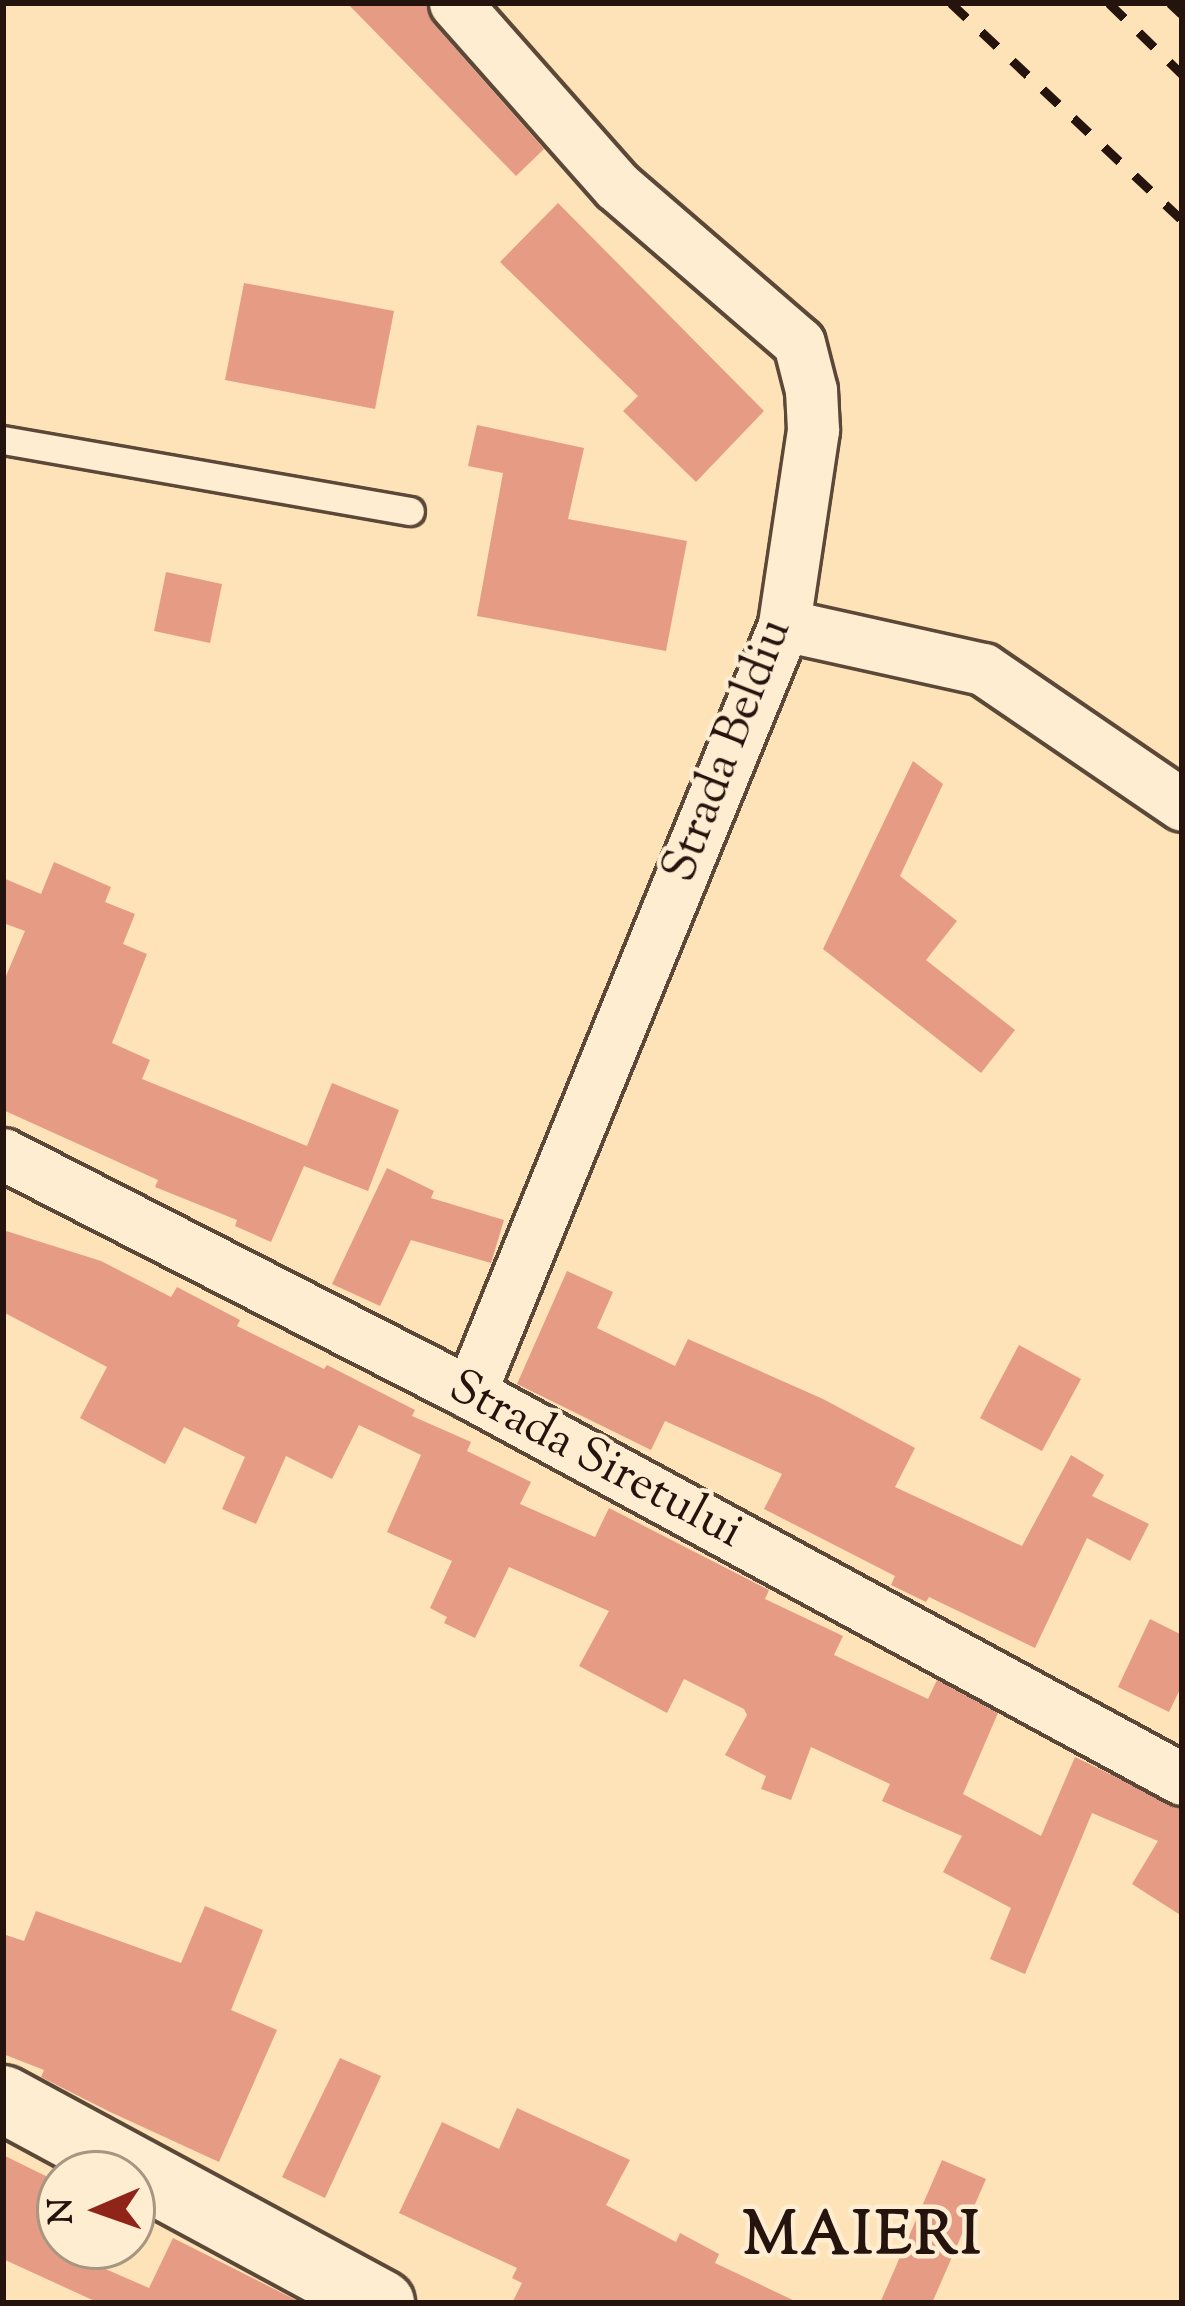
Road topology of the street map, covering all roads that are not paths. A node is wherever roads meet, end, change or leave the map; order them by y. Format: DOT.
graph roads {
  1 [pos="455,3"];
  2 [pos="3,440"];
  3 [pos="410,512"];
  4 [pos="784,625"];
  5 [pos="1182,805"];
  6 [pos="3,1154"];
  7 [pos="470,1393"];
  8 [pos="1182,1779"];
  9 [pos="3,2099"];
  10 [pos="381,2303"];
  1 -- 4 [label="street, Strada Beldiu"];
  2 -- 3 [label="lane"];
  4 -- 5 [label="street"];
  4 -- 7 [label="street, Strada Beldiu"];
  6 -- 7 [label="street, Strada Siretului"];
  7 -- 8 [label="street, Strada Siretului"];
  9 -- 10 [label="street"];
}
